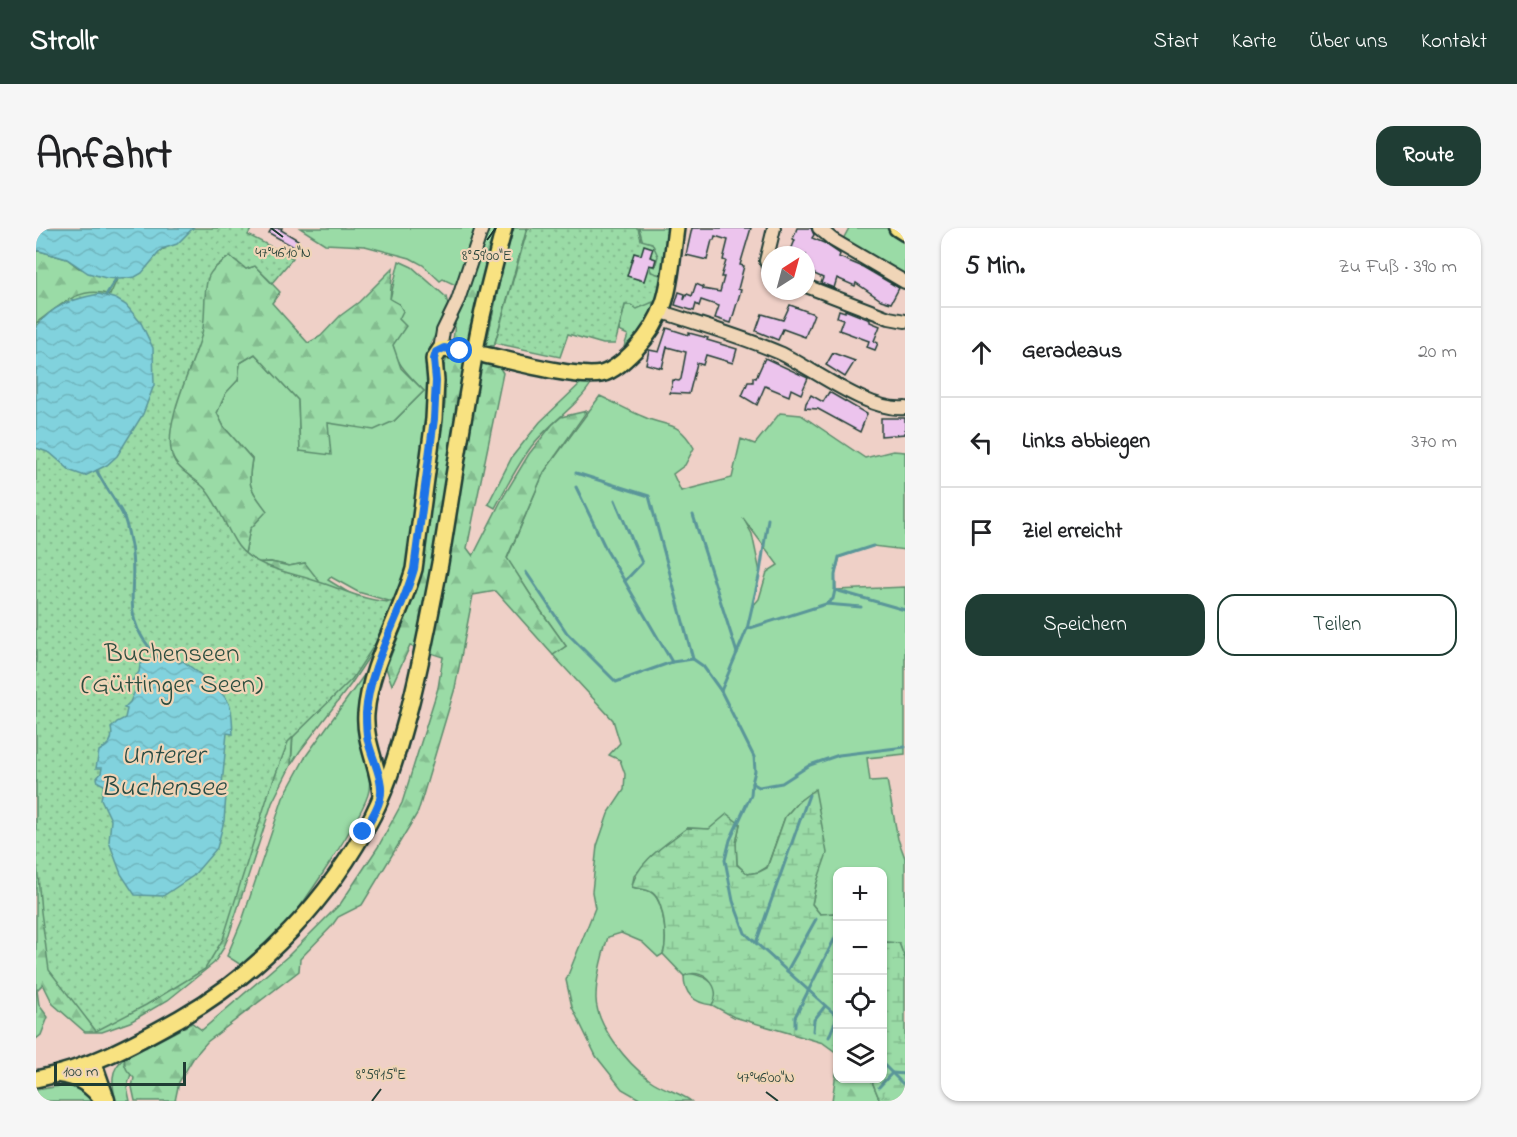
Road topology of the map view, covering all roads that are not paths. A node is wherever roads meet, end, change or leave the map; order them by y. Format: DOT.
graph roads {
  1 [pos="482,228"];
  2 [pos="504,228"];
  3 [pos="676,228"];
  4 [pos="774,228"];
  5 [pos="819,228"];
  6 [pos="897,228"];
  7 [pos="905,233"];
  8 [pos="770,246"];
  9 [pos="905,282"];
  10 [pos="815,289"];
  11 [pos="662,312"];
  12 [pos="905,321"];
  13 [pos="440,350"];
  14 [pos="460,351"];
  15 [pos="485,355"];
  16 [pos="905,408"];
  17 [pos="381,797"];
  18 [pos="93,1063"];
  19 [pos="59,1074"];
  20 [pos="36,1079"];
  21 [pos="105,1101"];
  1 -- 13 [label="street"];
  2 -- 17 [label="main road"];
  3 -- 11 [label="main road"];
  4 -- 8 [label="street"];
  5 -- 9 [label="street"];
  6 -- 7 [label="main road"];
  10 -- 12 [label="street"];
  11 -- 15 [label="main road"];
  11 -- 16 [label="street"];
  13 -- 14 [label="main road"];
  13 -- 17 [label="main road"];
  17 -- 18 [label="main road"];
  18 -- 19 [label="main road"];
  18 -- 21 [label="highway"];
  19 -- 20 [label="main road"];
  19 -- 21 [label="highway"];
}
